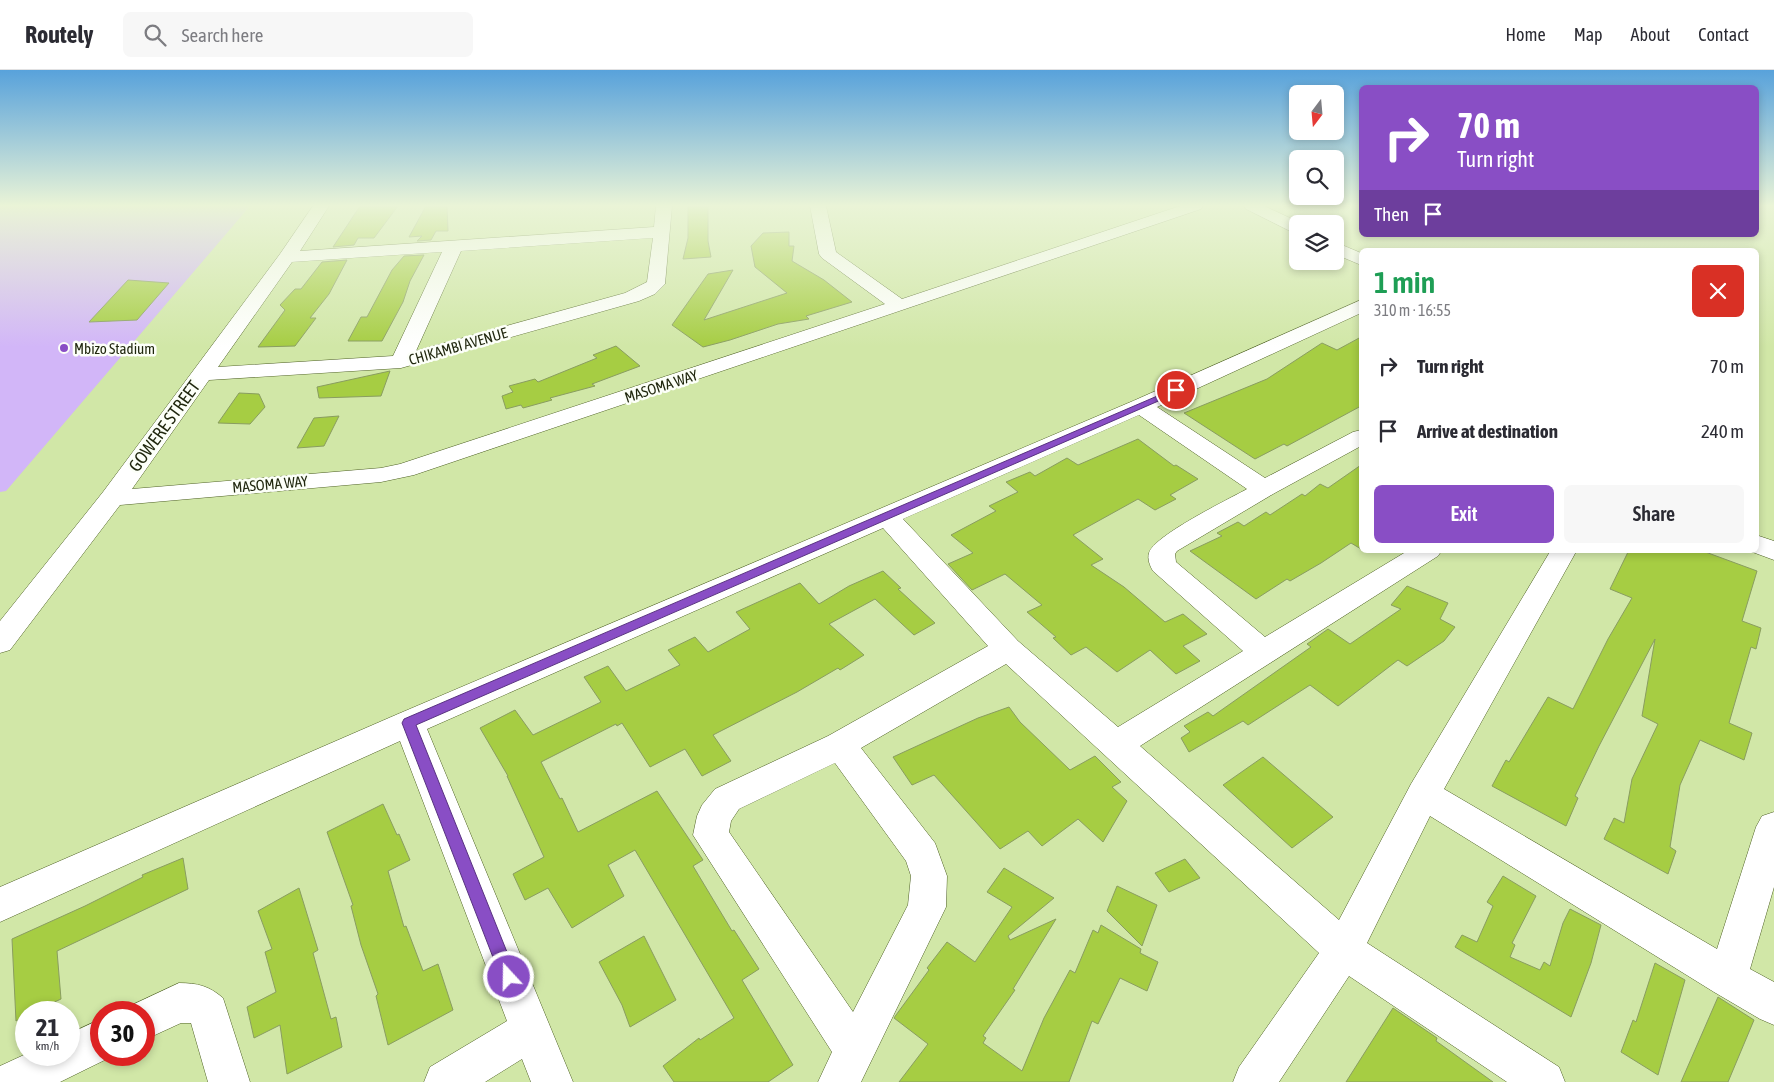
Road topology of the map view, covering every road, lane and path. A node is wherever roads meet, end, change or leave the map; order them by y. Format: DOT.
graph roads {
  1 [pos="290,253"];
  2 [pos="344,253"];
  3 [pos="451,253"];
  4 [pos="660,253"];
  5 [pos="828,253"];
  6 [pos="1056,253"];
  7 [pos="1347,253"];
  8 [pos="287,257"];
  9 [pos="1359,259"];
  10 [pos="900,306"];
  11 [pos="1359,307"];
  12 [pos="401,362"];
  13 [pos="201,374"];
  14 [pos="1141,406"];
  15 [pos="1359,438"];
  16 [pos="1264,489"];
  17 [pos="112,498"];
  18 [pos="886,516"];
  19 [pos="1759,545"];
  20 [pos="1774,551"];
  21 [pos="1424,553"];
  22 [pos="1562,553"];
  23 [pos="0,642"];
  24 [pos="1008,649"];
  25 [pos="1264,653"];
  26 [pos="409,723"];
  27 [pos="1116,744"];
  28 [pos="840,745"];
  29 [pos="1423,794"];
  30 [pos="1774,827"];
  31 [pos="0,905"];
  32 [pos="1344,950"];
  33 [pos="1728,978"];
  34 [pos="1774,1005"];
  35 [pos="155,1015"];
  36 [pos="530,1031"];
  37 [pos="90,1045"];
  38 [pos="847,1066"];
  39 [pos="14,1082"];
  40 [pos="229,1082"];
  41 [pos="446,1082"];
  42 [pos="552,1082"];
  43 [pos="1254,1082"];
  44 [pos="1544,1082"];
  1 -- 8 [label="street, GOWERE STREET"];
  2 -- 8 [label="street"];
  3 -- 12 [label="street"];
  4 -- 12 [label="street, CHIKAMBI AVENUE"];
  5 -- 10 [label="street"];
  6 -- 10 [label="street, MASOMA WAY"];
  7 -- 9 [label="street"];
  8 -- 13 [label="street, GOWERE STREET"];
  10 -- 17 [label="street, MASOMA WAY"];
  11 -- 14 [label="street"];
  12 -- 13 [label="street, CHIKAMBI AVENUE"];
  13 -- 17 [label="street, GOWERE STREET"];
  14 -- 16 [label="street"];
  14 -- 18 [label="street"];
  15 -- 16 [label="street"];
  16 -- 25 [label="street"];
  17 -- 23 [label="street, GOWERE STREET"];
  18 -- 24 [label="street"];
  18 -- 26 [label="street"];
  19 -- 20 [label="street"];
  21 -- 25 [label="street"];
  22 -- 29 [label="street"];
  24 -- 27 [label="street"];
  24 -- 28 [label="street"];
  25 -- 27 [label="street"];
  26 -- 31 [label="street"];
  26 -- 36 [label="street"];
  27 -- 32 [label="street"];
  28 -- 38 [label="street"];
  28 -- 38 [label="street"];
  29 -- 32 [label="street"];
  29 -- 33 [label="street"];
  30 -- 33 [label="street"];
  32 -- 43 [label="street"];
  32 -- 44 [label="street"];
  33 -- 34 [label="street"];
  35 -- 40 [label="street"];
  36 -- 41 [label="street"];
  36 -- 42 [label="street"];
  37 -- 39 [label="street"];
}
